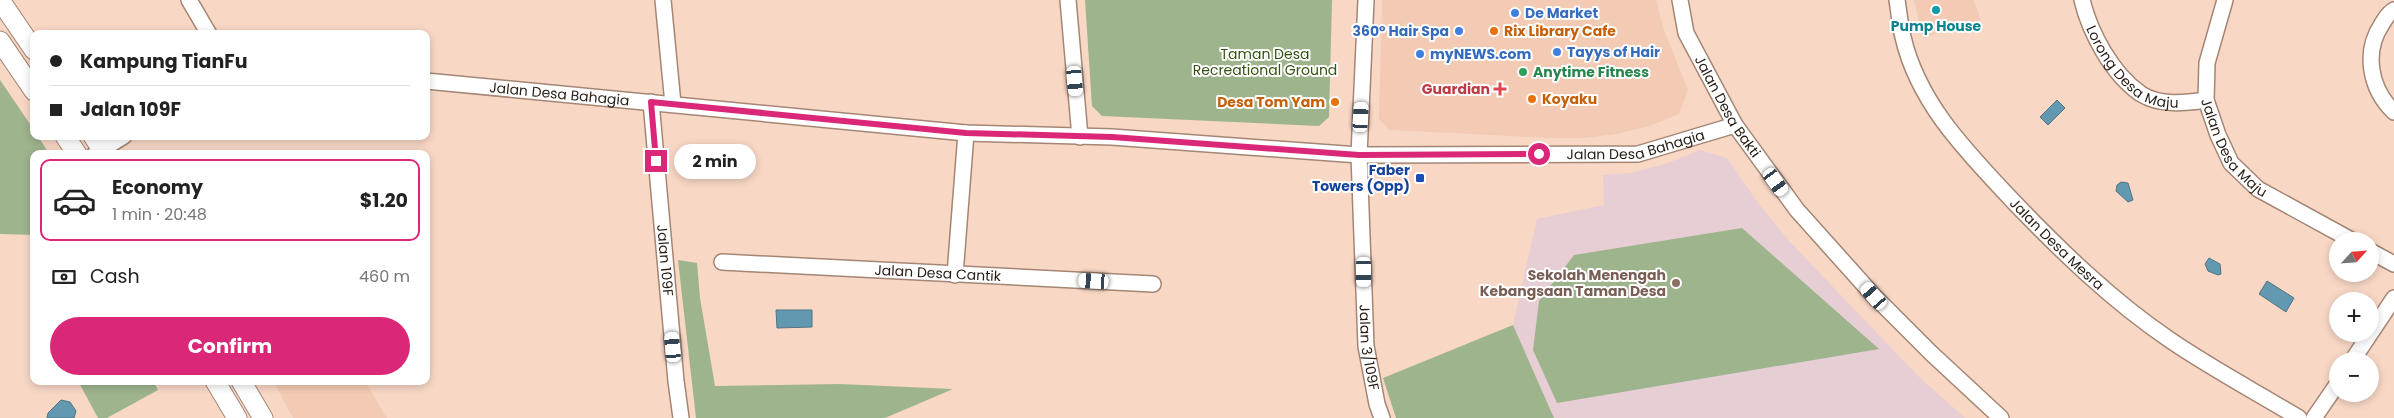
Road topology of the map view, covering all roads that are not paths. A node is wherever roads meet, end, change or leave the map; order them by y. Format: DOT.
graph roads {
  1 [pos="0,0"];
  2 [pos="189,0"];
  3 [pos="663,0"];
  4 [pos="1068,0"];
  5 [pos="1366,0"];
  6 [pos="1680,0"];
  7 [pos="1897,0"];
  8 [pos="2082,0"];
  9 [pos="2225,0"];
  10 [pos="2394,10"];
  11 [pos="207,30"];
  12 [pos="0,42"];
  13 [pos="30,44"];
  14 [pos="430,82"];
  15 [pos="30,85"];
  16 [pos="2206,100"];
  17 [pos="651,102"];
  18 [pos="673,104"];
  19 [pos="2394,112"];
  20 [pos="1735,125"];
  21 [pos="966,133"];
  22 [pos="1080,137"];
  23 [pos="116,140"];
  24 [pos="99,148"];
  25 [pos="1359,155"];
  26 [pos="2337,232"];
  27 [pos="2379,256"];
  28 [pos="722,262"];
  29 [pos="2394,264"];
  30 [pos="955,275"];
  31 [pos="1153,284"];
  32 [pos="2394,298"];
  33 [pos="2358,352"];
  34 [pos="217,385"];
  35 [pos="243,385"];
  36 [pos="2329,396"];
  37 [pos="237,418"];
  38 [pos="263,418"];
  39 [pos="682,418"];
  40 [pos="1382,418"];
  41 [pos="2001,418"];
  42 [pos="2299,418"];
  43 [pos="2314,418"];
  1 -- 13 [label="main road"];
  2 -- 11 [label="street"];
  3 -- 18 [label="street"];
  4 -- 22 [label="street"];
  5 -- 25 [label="street, Jalan 3/109F"];
  6 -- 20 [label="street, Jalan Desa Bakti"];
  7 -- 42 [label="street, Jalan Desa Mesra"];
  8 -- 16 [label="street, Lorong Desa Maju"];
  9 -- 16 [label="street, Jalan Desa Maju"];
  10 -- 19 [label="street"];
  12 -- 15 [label="main road"];
  14 -- 17 [label="street, Jalan Desa Bahagia"];
  16 -- 26 [label="street, Jalan Desa Maju"];
  17 -- 18 [label="street, Jalan Desa Bahagia"];
  17 -- 39 [label="street, Jalan 109F"];
  18 -- 21 [label="street, Jalan Desa Bahagia"];
  20 -- 25 [label="street, Jalan Desa Bahagia"];
  20 -- 41 [label="street, Jalan Desa Bakti"];
  21 -- 22 [label="street, Jalan Desa Bahagia"];
  21 -- 30 [label="street"];
  22 -- 25 [label="street, Jalan Desa Bahagia"];
  23 -- 24 [label="street"];
  25 -- 40 [label="street, Jalan 3/109F"];
  27 -- 29 [label="street"];
  28 -- 30 [label="street, Jalan Desa Cantik"];
  30 -- 31 [label="street, Jalan Desa Cantik"];
  32 -- 33 [label="street"];
  34 -- 37 [label="main road"];
  35 -- 38 [label="main road"];
  36 -- 43 [label="street"];
}
